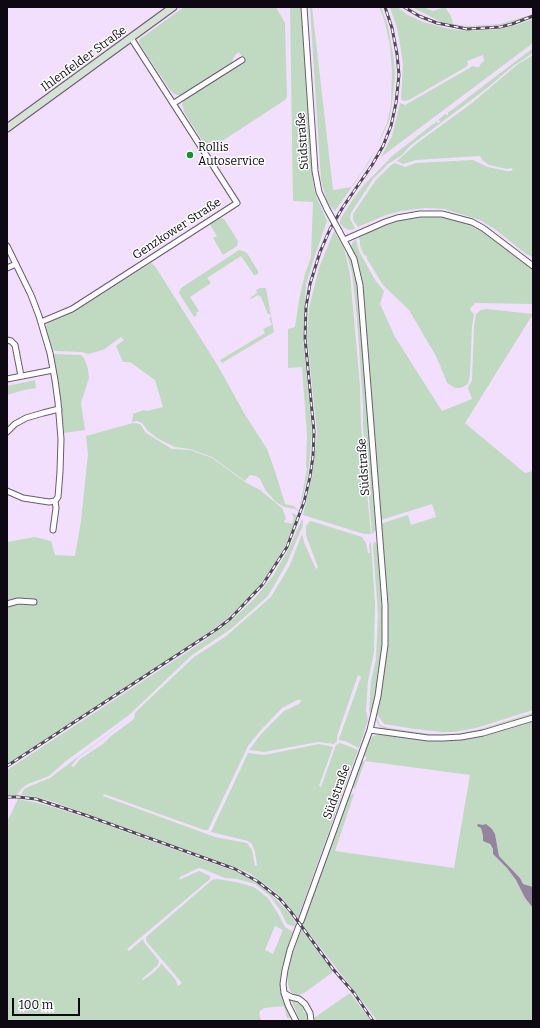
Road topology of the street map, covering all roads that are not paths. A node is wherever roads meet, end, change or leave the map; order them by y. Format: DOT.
graph roads {
  1 [pos="173,7"];
  2 [pos="304,7"];
  3 [pos="131,38"];
  4 [pos="242,60"];
  5 [pos="174,103"];
  6 [pos="7,128"];
  7 [pos="344,240"];
  8 [pos="7,246"];
  9 [pos="16,264"];
  10 [pos="533,266"];
  11 [pos="7,268"];
  12 [pos="41,322"];
  13 [pos="7,340"];
  14 [pos="54,370"];
  15 [pos="21,376"];
  16 [pos="7,379"];
  17 [pos="59,410"];
  18 [pos="7,432"];
  19 [pos="7,491"];
  20 [pos="55,501"];
  21 [pos="53,530"];
  22 [pos="34,602"];
  23 [pos="7,604"];
  24 [pos="533,718"];
  25 [pos="370,730"];
  26 [pos="284,993"];
  27 [pos="296,1021"];
  28 [pos="311,1021"];
  1 -- 3 [label="main road, Ihlenfelder Straße"];
  2 -- 7 [label="street, Südstraße, bridge"];
  3 -- 5 [label="street, Genzkower Straße"];
  3 -- 6 [label="main road, Ihlenfelder Straße"];
  4 -- 5 [label="street"];
  5 -- 12 [label="street, Genzkower Straße"];
  7 -- 10 [label="street"];
  7 -- 25 [label="street, Südstraße"];
  8 -- 9 [label="street"];
  9 -- 11 [label="street"];
  9 -- 12 [label="street"];
  12 -- 14 [label="street"];
  13 -- 15 [label="street"];
  14 -- 15 [label="street"];
  14 -- 17 [label="street"];
  15 -- 16 [label="street"];
  17 -- 18 [label="street"];
  17 -- 20 [label="street"];
  19 -- 20 [label="street"];
  20 -- 21 [label="street"];
  22 -- 23 [label="street"];
  24 -- 25 [label="street"];
  25 -- 26 [label="street, Südstraße"];
  26 -- 27 [label="street, Südstraße"];
  26 -- 28 [label="street"];
}
